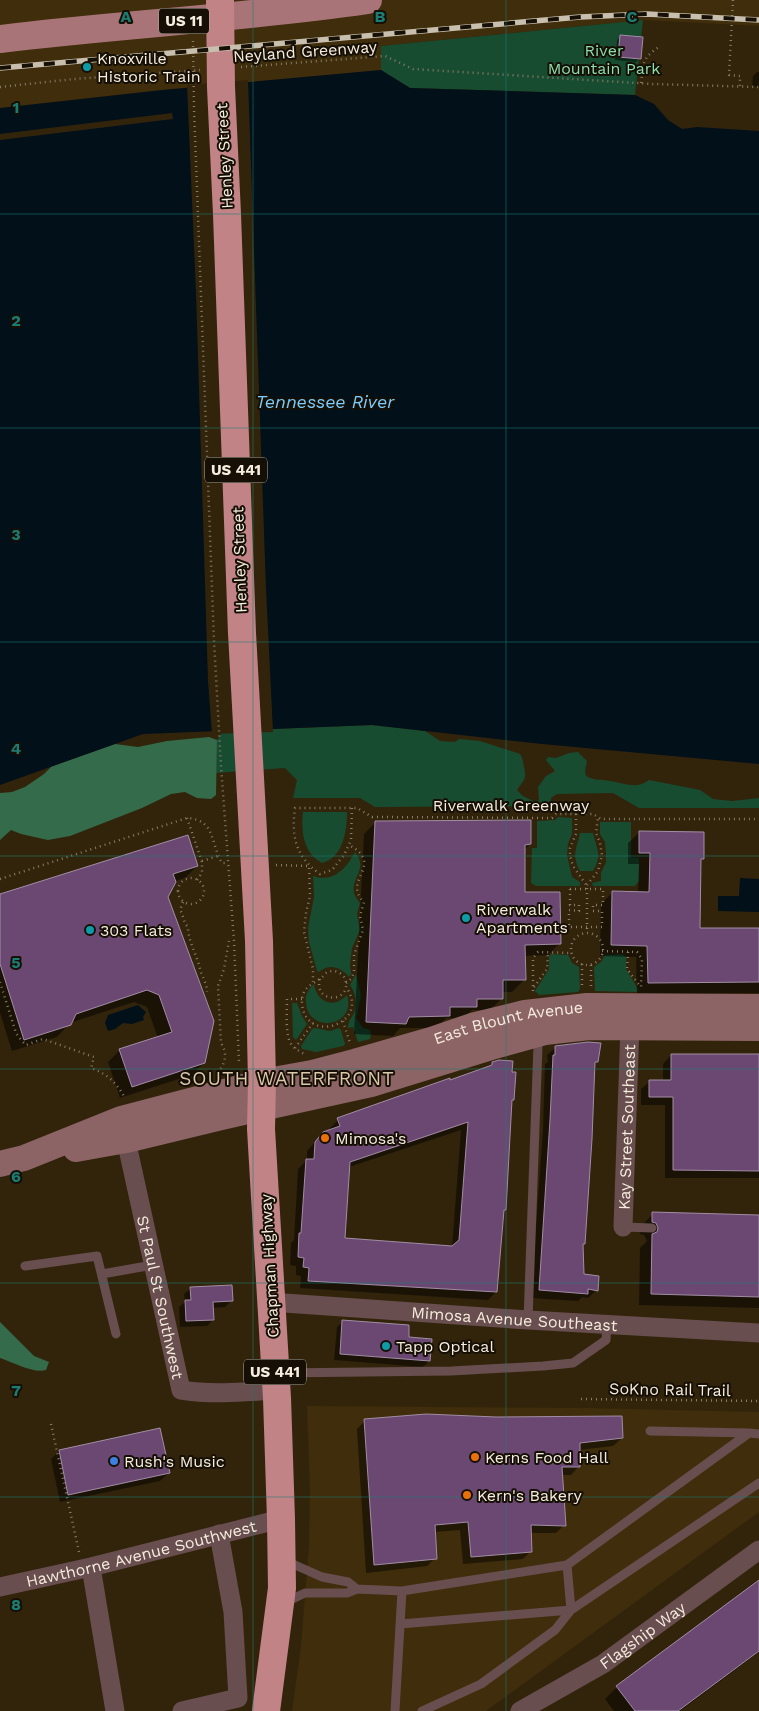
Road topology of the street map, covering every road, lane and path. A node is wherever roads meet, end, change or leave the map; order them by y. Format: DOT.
graph roads {
  1 [pos="220,0"];
  2 [pos="368,0"];
  3 [pos="733,0"];
  4 [pos="193,34"];
  5 [pos="0,39"];
  6 [pos="659,47"];
  7 [pos="239,67"];
  8 [pos="200,70"];
  9 [pos="641,83"];
  10 [pos="740,86"];
  11 [pos="759,86"];
  12 [pos="0,87"];
  13 [pos="352,808"];
  14 [pos="576,814"];
  15 [pos="598,817"];
  16 [pos="186,818"];
  17 [pos="759,819"];
  18 [pos="349,845"];
  19 [pos="218,856"];
  20 [pos="202,861"];
  21 [pos="230,863"];
  22 [pos="273,865"];
  23 [pos="309,866"];
  24 [pos="0,879"];
  25 [pos="197,880"];
  26 [pos="587,888"];
  27 [pos="183,902"];
  28 [pos="587,927"];
  29 [pos="587,933"];
  30 [pos="229,941"];
  31 [pos="246,941"];
  32 [pos="548,952"];
  33 [pos="602,952"];
  34 [pos="628,952"];
  35 [pos="571,953"];
  36 [pos="582,964"];
  37 [pos="591,964"];
  38 [pos="320,979"];
  39 [pos="0,982"];
  40 [pos="313,982"];
  41 [pos="346,985"];
  42 [pos="533,989"];
  43 [pos="207,992"];
  44 [pos="582,992"];
  45 [pos="590,992"];
  46 [pos="302,999"];
  47 [pos="636,1003"];
  48 [pos="759,1007"];
  49 [pos="530,1016"];
  50 [pos="343,1021"];
  51 [pos="313,1023"];
  52 [pos="759,1028"];
  53 [pos="295,1048"];
  54 [pos="352,1048"];
  55 [pos="306,1055"];
  56 [pos="216,1074"];
  57 [pos="255,1092"];
  58 [pos="125,1121"];
  59 [pos="12,1161"];
  60 [pos="623,1227"];
  61 [pos="652,1228"];
  62 [pos="153,1265"];
  63 [pos="26,1266"];
  64 [pos="102,1274"];
  65 [pos="270,1302"];
  66 [pos="528,1320"];
  67 [pos="607,1324"];
  68 [pos="759,1333"];
  69 [pos="116,1334"];
  70 [pos="276,1381"];
  71 [pos="580,1399"];
  72 [pos="759,1401"];
  73 [pos="51,1424"];
  74 [pos="650,1431"];
  75 [pos="749,1433"];
  76 [pos="759,1434"];
  77 [pos="759,1483"];
  78 [pos="281,1520"];
  79 [pos="219,1534"];
  80 [pos="759,1550"];
  81 [pos="282,1559"];
  82 [pos="567,1565"];
  83 [pos="87,1568"];
  84 [pos="0,1587"];
  85 [pos="357,1589"];
  86 [pos="402,1591"];
  87 [pos="280,1605"];
  88 [pos="571,1610"];
  89 [pos="400,1624"];
  90 [pos="115,1711"];
  91 [pos="182,1711"];
  92 [pos="266,1711"];
  93 [pos="395,1711"];
  94 [pos="422,1711"];
  95 [pos="520,1711"];
  1 -- 31 [label="highway, Henley Street / US 441"];
  2 -- 5 [label="main road, US 11"];
  3 -- 10 [label="path"];
  4 -- 31 [label="path"];
  6 -- 9 [label="path"];
  7 -- 9 [label="path, Neyland Greenway"];
  8 -- 12 [label="path"];
  9 -- 10 [label="path, Neyland Greenway"];
  10 -- 11 [label="path, Neyland Greenway"];
  13 -- 14 [label="path, Riverwalk Greenway"];
  13 -- 18 [label="path"];
  13 -- 23 [label="path, Riverwalk Greenway"];
  14 -- 15 [label="path, Riverwalk Greenway"];
  14 -- 26 [label="path"];
  15 -- 17 [label="path, Riverwalk Greenway"];
  15 -- 26 [label="path"];
  16 -- 19 [label="path"];
  16 -- 20 [label="path"];
  16 -- 24 [label="path"];
  18 -- 23 [label="path"];
  18 -- 41 [label="path"];
  19 -- 20 [label="path"];
  19 -- 21 [label="path"];
  20 -- 25 [label="path"];
  22 -- 23 [label="path"];
  23 -- 40 [label="path"];
  25 -- 27 [label="path"];
  25 -- 27 [label="path"];
  26 -- 28 [label="path"];
  26 -- 28 [label="path"];
  26 -- 28 [label="path"];
  27 -- 43 [label="path"];
  28 -- 29 [label="path"];
  29 -- 33 [label="path"];
  29 -- 35 [label="path"];
  30 -- 56 [label="path"];
  31 -- 57 [label="highway, Chapman Highway / US 441"];
  31 -- 57 [label="path"];
  32 -- 35 [label="path"];
  32 -- 42 [label="path"];
  32 -- 42 [label="path"];
  33 -- 34 [label="path"];
  33 -- 37 [label="path"];
  34 -- 47 [label="path"];
  34 -- 47 [label="path"];
  35 -- 36 [label="path"];
  36 -- 37 [label="path"];
  36 -- 44 [label="path"];
  37 -- 45 [label="path"];
  38 -- 40 [label="path"];
  38 -- 41 [label="path"];
  38 -- 41 [label="path"];
  39 -- 58 [label="path"];
  40 -- 46 [label="path"];
  41 -- 50 [label="path"];
  42 -- 49 [label="path"];
  46 -- 51 [label="path"];
  46 -- 53 [label="path"];
  47 -- 48 [label="main road, East Blount Avenue"];
  47 -- 49 [label="main road, East Blount Avenue"];
  47 -- 52 [label="main road"];
  47 -- 60 [label="street, Kay Street Southeast"];
  49 -- 57 [label="main road, East Blount Avenue"];
  49 -- 66 [label="lane"];
  50 -- 51 [label="path"];
  50 -- 54 [label="path"];
  51 -- 53 [label="path"];
  53 -- 55 [label="path"];
  57 -- 58 [label="main road, East Blount Avenue"];
  57 -- 65 [label="highway, Chapman Highway / US 441"];
  58 -- 59 [label="main road, East Blount Avenue"];
  58 -- 62 [label="street, St Paul St Southwest"];
  60 -- 61 [label="lane"];
  62 -- 64 [label="lane"];
  62 -- 70 [label="street, St Paul St Southwest"];
  63 -- 64 [label="lane"];
  64 -- 69 [label="lane"];
  65 -- 66 [label="street, Mimosa Avenue Southeast"];
  65 -- 70 [label="highway, Chapman Highway / US 441"];
  66 -- 67 [label="street, Mimosa Avenue Southeast"];
  67 -- 68 [label="street, Mimosa Avenue Southeast"];
  67 -- 70 [label="lane"];
  70 -- 78 [label="highway, Chapman Highway / US 441"];
  71 -- 72 [label="path, SoKno Rail Trail"];
  73 -- 83 [label="path"];
  74 -- 75 [label="lane"];
  75 -- 76 [label="lane"];
  75 -- 82 [label="lane"];
  77 -- 88 [label="lane"];
  78 -- 79 [label="street, Hawthorne Avenue Southwest"];
  78 -- 81 [label="highway, Chapman Highway / US 441"];
  79 -- 83 [label="street, Hawthorne Avenue Southwest"];
  79 -- 91 [label="street"];
  80 -- 95 [label="street, Flagship Way"];
  81 -- 85 [label="lane"];
  81 -- 87 [label="highway, Chapman Highway / US 441"];
  82 -- 86 [label="lane"];
  82 -- 88 [label="lane"];
  83 -- 84 [label="street, Hawthorne Avenue Southwest"];
  83 -- 90 [label="street"];
  85 -- 86 [label="lane"];
  85 -- 87 [label="lane"];
  86 -- 89 [label="lane"];
  87 -- 92 [label="highway, Chapman Highway / US 441"];
  88 -- 89 [label="lane"];
  88 -- 94 [label="lane"];
  89 -- 93 [label="lane"];
}
